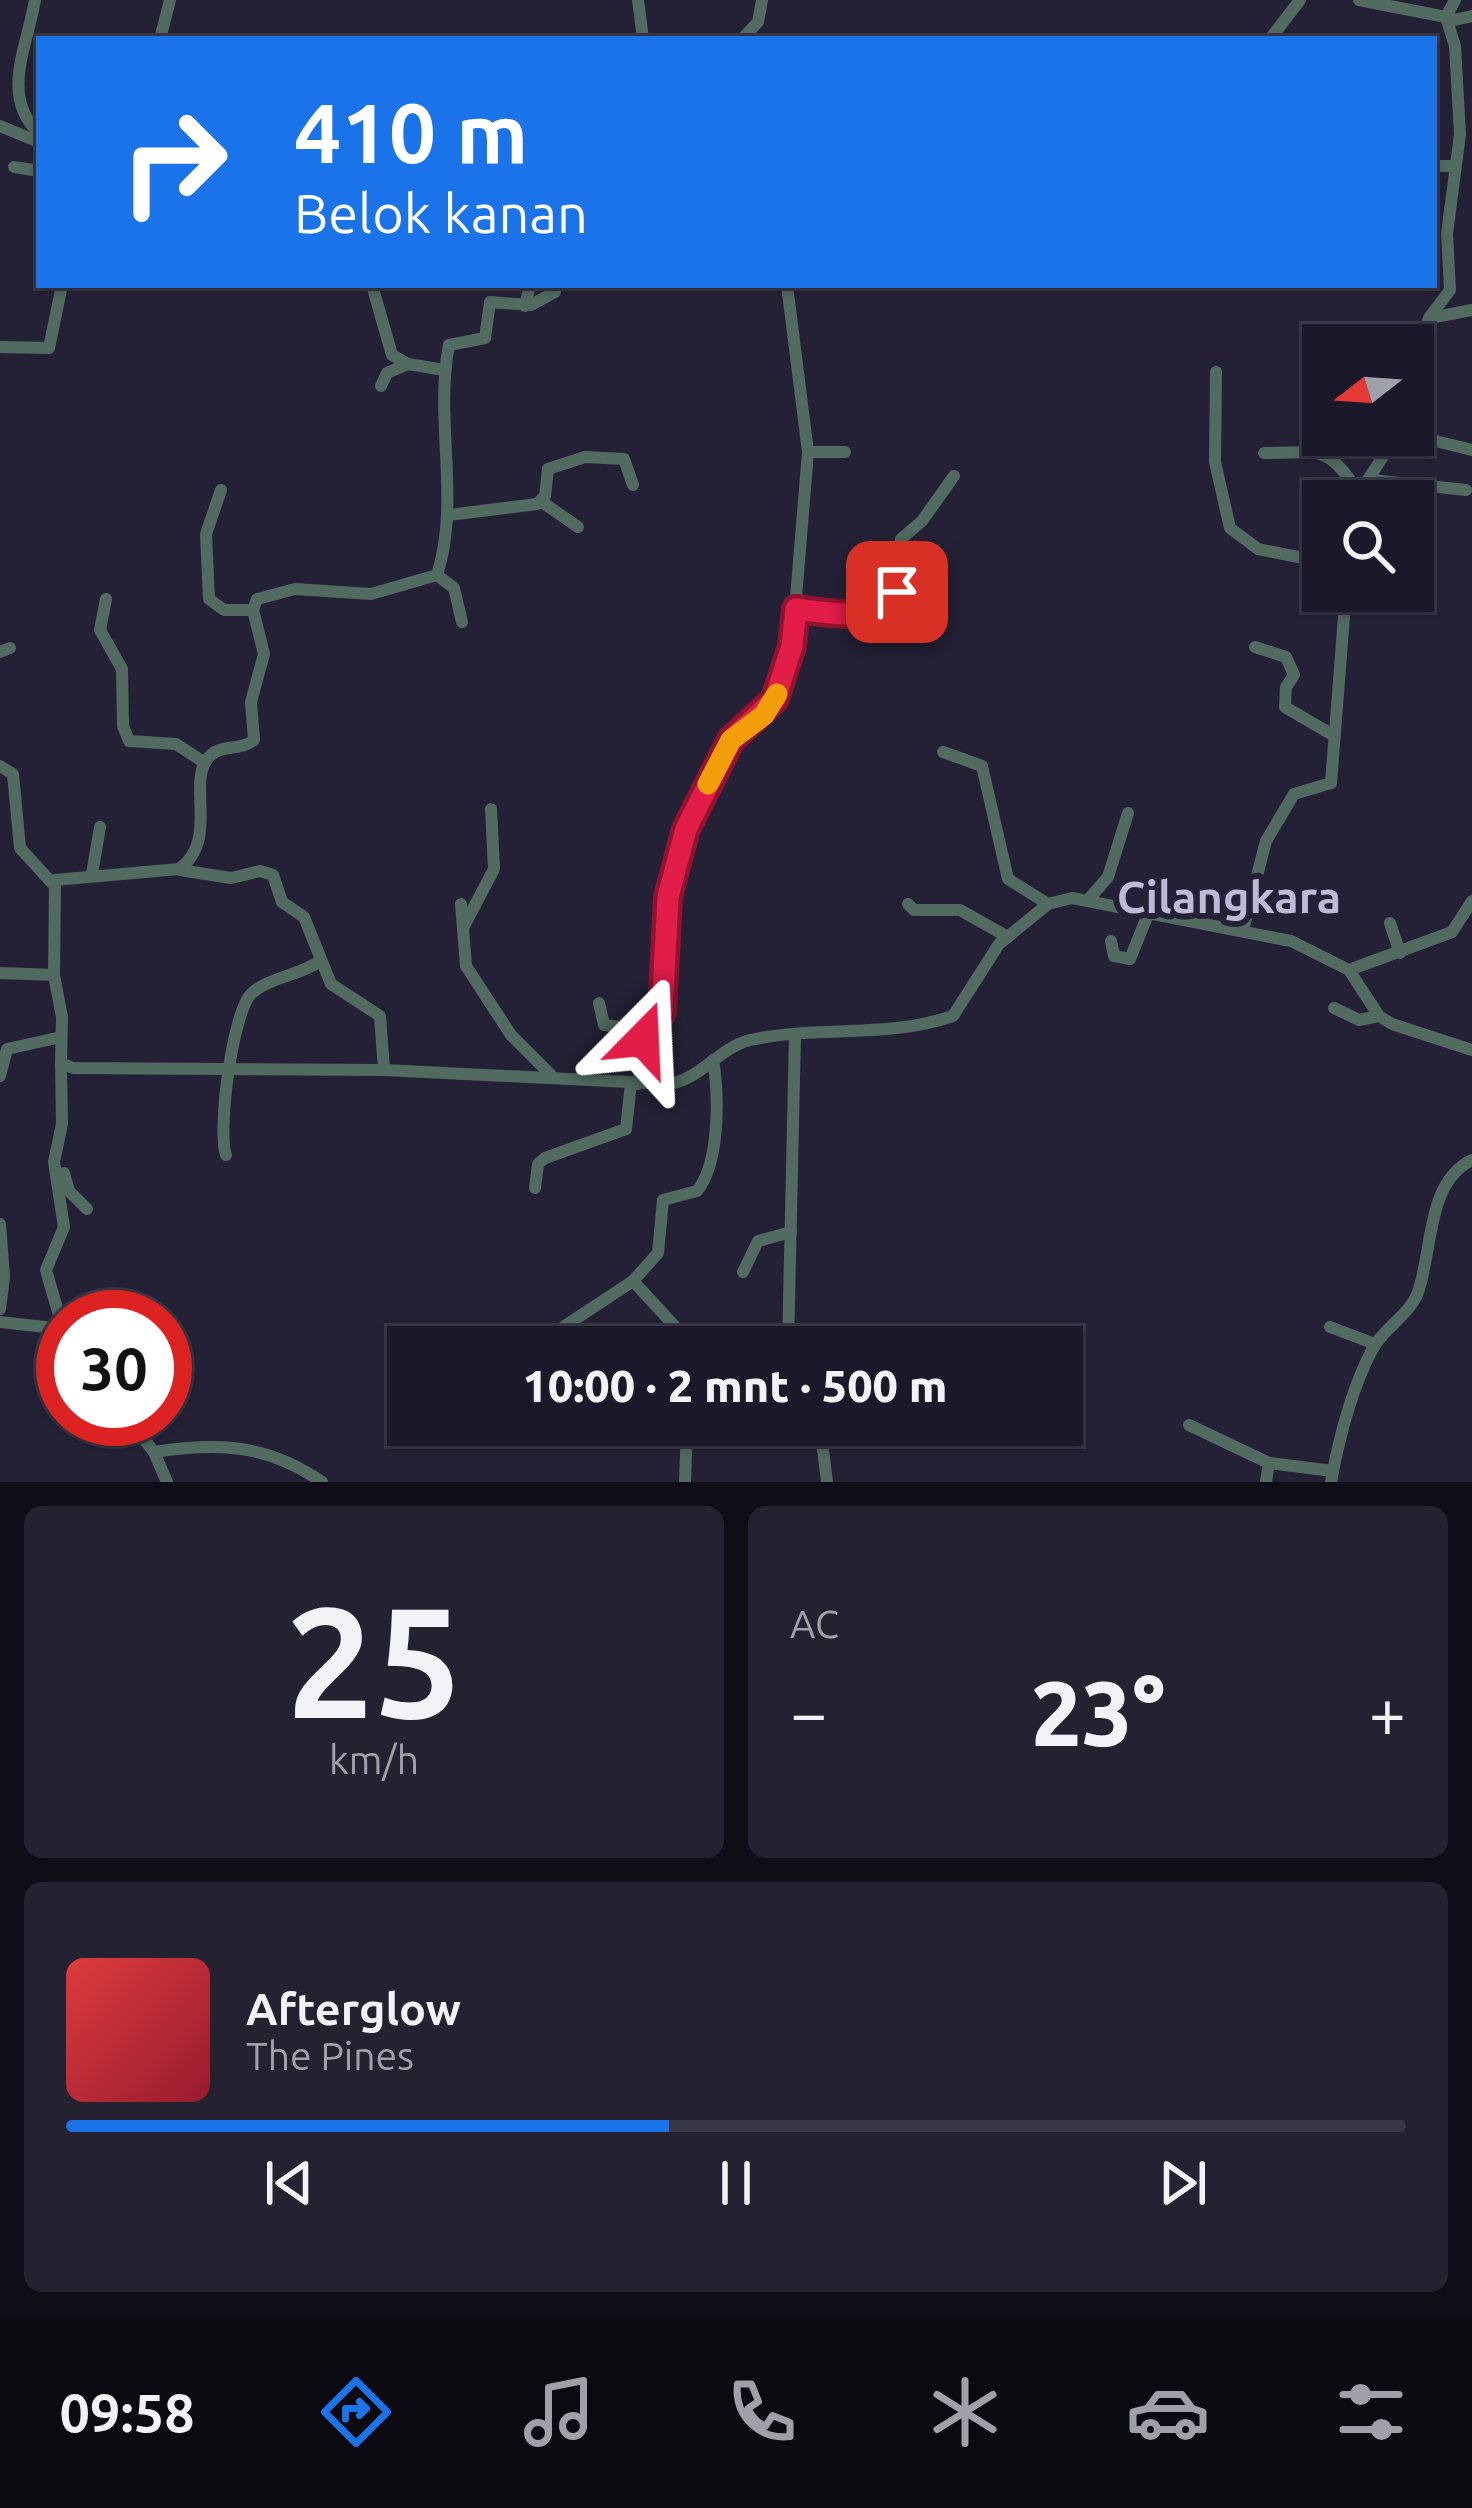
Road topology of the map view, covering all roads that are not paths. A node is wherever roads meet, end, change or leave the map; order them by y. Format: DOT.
graph roads {
  1 [pos="35,0"];
  2 [pos="170,0"];
  3 [pos="638,0"];
  4 [pos="762,0"];
  5 [pos="1300,0"];
  6 [pos="1360,0"];
  7 [pos="1455,0"];
  8 [pos="1472,16"];
  9 [pos="1448,19"];
  10 [pos="161,36"];
  11 [pos="643,36"];
  12 [pos="745,36"];
  13 [pos="1272,36"];
  14 [pos="1465,94"];
  15 [pos="0,126"];
  16 [pos="36,133"];
  17 [pos="36,136"];
  18 [pos="14,166"];
  19 [pos="1437,166"];
  20 [pos="1455,166"];
  21 [pos="36,170"];
  22 [pos="61,288"];
  23 [pos="373,288"];
  24 [pos="492,288"];
  25 [pos="529,288"];
  26 [pos="788,288"];
  27 [pos="555,292"];
  28 [pos="493,301"];
  29 [pos="526,306"];
  30 [pos="1472,310"];
  31 [pos="1429,319"];
  32 [pos="1428,324"];
  33 [pos="0,347"];
  34 [pos="408,364"];
  35 [pos="444,370"];
  36 [pos="1216,371"];
  37 [pos="380,386"];
  38 [pos="1434,441"];
  39 [pos="1472,450"];
  40 [pos="808,452"];
  41 [pos="845,452"];
  42 [pos="1264,453"];
  43 [pos="1385,456"];
  44 [pos="954,476"];
  45 [pos="1347,480"];
  46 [pos="1372,480"];
  47 [pos="633,485"];
  48 [pos="1434,487"];
  49 [pos="221,490"];
  50 [pos="1466,490"];
  51 [pos="542,502"];
  52 [pos="449,515"];
  53 [pos="578,527"];
  54 [pos="1302,558"];
  55 [pos="437,575"];
  56 [pos="106,598"];
  57 [pos="796,609"];
  58 [pos="254,610"];
  59 [pos="1344,612"];
  60 [pos="462,622"];
  61 [pos="1255,647"];
  62 [pos="1331,734"];
  63 [pos="943,752"];
  64 [pos="205,763"];
  65 [pos="0,766"];
  66 [pos="491,809"];
  67 [pos="1128,813"];
  68 [pos="100,826"];
  69 [pos="179,869"];
  70 [pos="92,874"];
  71 [pos="52,883"];
  72 [pos="1088,900"];
  73 [pos="1472,901"];
  74 [pos="460,904"];
  75 [pos="908,904"];
  76 [pos="1048,904"];
  77 [pos="1149,912"];
  78 [pos="1390,923"];
  79 [pos="463,929"];
  80 [pos="1243,930"];
  81 [pos="1008,937"];
  82 [pos="1112,941"];
  83 [pos="1400,952"];
  84 [pos="314,965"];
  85 [pos="1349,970"];
  86 [pos="0,973"];
  87 [pos="54,975"];
  88 [pos="599,1003"];
  89 [pos="1334,1008"];
  90 [pos="1379,1016"];
  91 [pos="649,1030"];
  92 [pos="795,1034"];
  93 [pos="62,1036"];
  94 [pos="1472,1050"];
  95 [pos="713,1060"];
  96 [pos="61,1063"];
  97 [pos="226,1067"];
  98 [pos="384,1070"];
  99 [pos="551,1075"];
  100 [pos="0,1076"];
  101 [pos="634,1083"];
  102 [pos="59,1136"];
  103 [pos="226,1155"];
  104 [pos="1472,1160"];
  105 [pos="535,1189"];
  106 [pos="87,1209"];
  107 [pos="0,1224"];
  108 [pos="791,1232"];
  109 [pos="743,1272"];
  110 [pos="633,1281"];
  111 [pos="52,1290"];
  112 [pos="0,1309"];
  113 [pos="0,1322"];
  114 [pos="36,1326"];
  115 [pos="565,1326"];
  116 [pos="675,1326"];
  117 [pos="789,1326"];
  118 [pos="1330,1327"];
  119 [pos="1375,1344"];
  120 [pos="1189,1425"];
  121 [pos="149,1446"];
  122 [pos="686,1446"];
  123 [pos="822,1446"];
  124 [pos="154,1452"];
  125 [pos="1269,1463"];
  126 [pos="1332,1476"];
  127 [pos="167,1482"];
  128 [pos="322,1482"];
  129 [pos="685,1482"];
  130 [pos="826,1482"];
  131 [pos="1266,1482"];
  1 -- 16 [label="street"];
  2 -- 10 [label="street"];
  3 -- 11 [label="street"];
  4 -- 12 [label="street"];
  5 -- 13 [label="street"];
  6 -- 9 [label="street"];
  7 -- 9 [label="street"];
  8 -- 9 [label="street"];
  9 -- 14 [label="street"];
  14 -- 20 [label="street"];
  15 -- 17 [label="street"];
  18 -- 21 [label="street"];
  19 -- 20 [label="street"];
  20 -- 31 [label="street"];
  22 -- 33 [label="street"];
  23 -- 34 [label="street"];
  24 -- 28 [label="street"];
  25 -- 29 [label="street"];
  26 -- 40 [label="street"];
  27 -- 29 [label="street"];
  28 -- 29 [label="street"];
  28 -- 35 [label="street"];
  30 -- 31 [label="street"];
  31 -- 32 [label="street"];
  34 -- 35 [label="street"];
  34 -- 37 [label="street"];
  35 -- 52 [label="street"];
  36 -- 54 [label="street"];
  38 -- 39 [label="street"];
  40 -- 41 [label="street"];
  40 -- 57 [label="street"];
  42 -- 45 [label="street"];
  43 -- 46 [label="street"];
  44 -- 57 [label="street"];
  47 -- 51 [label="street"];
  48 -- 50 [label="street"];
  49 -- 58 [label="street"];
  51 -- 52 [label="street"];
  51 -- 53 [label="street"];
  52 -- 55 [label="street"];
  55 -- 58 [label="street"];
  55 -- 60 [label="street"];
  56 -- 64 [label="street"];
  57 -- 91 [label="street"];
  58 -- 64 [label="street"];
  59 -- 62 [label="street"];
  61 -- 62 [label="street"];
  62 -- 80 [label="street"];
  63 -- 76 [label="street"];
  64 -- 69 [label="street"];
  65 -- 71 [label="street"];
  66 -- 79 [label="street"];
  67 -- 72 [label="street"];
  68 -- 70 [label="street"];
  69 -- 70 [label="street"];
  69 -- 84 [label="street"];
  70 -- 71 [label="street"];
  71 -- 87 [label="street"];
  72 -- 76 [label="street"];
  72 -- 77 [label="street"];
  73 -- 83 [label="street"];
  74 -- 79 [label="street"];
  75 -- 81 [label="street"];
  76 -- 81 [label="street"];
  77 -- 80 [label="street"];
  77 -- 82 [label="street"];
  78 -- 83 [label="street"];
  79 -- 99 [label="street"];
  80 -- 85 [label="street"];
  81 -- 92 [label="street"];
  83 -- 85 [label="street"];
  84 -- 97 [label="street"];
  84 -- 98 [label="street"];
  85 -- 90 [label="street"];
  86 -- 87 [label="street"];
  87 -- 93 [label="street"];
  88 -- 91 [label="street"];
  89 -- 90 [label="street"];
  90 -- 94 [label="street"];
  91 -- 101 [label="street"];
  92 -- 95 [label="street"];
  92 -- 108 [label="street"];
  93 -- 96 [label="street"];
  93 -- 100 [label="street"];
  95 -- 101 [label="street"];
  95 -- 110 [label="street"];
  96 -- 97 [label="street"];
  96 -- 102 [label="street"];
  97 -- 98 [label="street"];
  97 -- 103 [label="street"];
  98 -- 99 [label="street"];
  99 -- 101 [label="street"];
  101 -- 105 [label="street"];
  102 -- 106 [label="street"];
  102 -- 111 [label="street"];
  104 -- 119 [label="street"];
  107 -- 112 [label="street"];
  108 -- 109 [label="street"];
  108 -- 117 [label="street"];
  110 -- 115 [label="street"];
  110 -- 116 [label="street"];
  113 -- 114 [label="street"];
  118 -- 119 [label="street"];
  119 -- 126 [label="street"];
  120 -- 125 [label="street"];
  121 -- 124 [label="street"];
  122 -- 129 [label="street"];
  123 -- 130 [label="street"];
  124 -- 127 [label="street"];
  124 -- 128 [label="street"];
  125 -- 126 [label="street"];
  125 -- 131 [label="street"];
}
